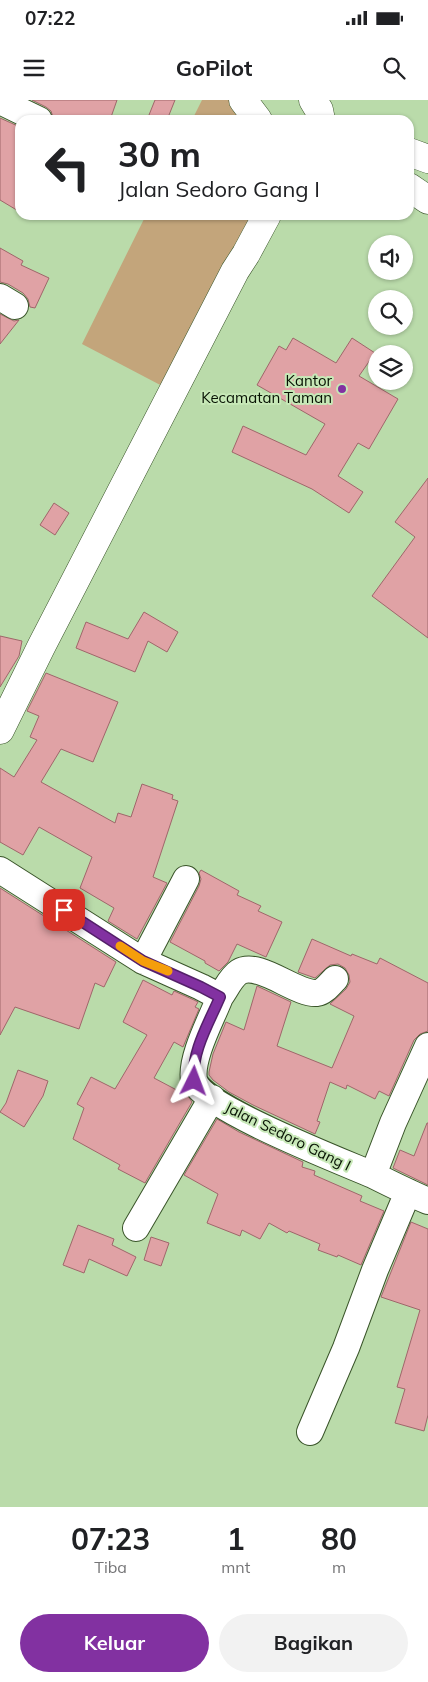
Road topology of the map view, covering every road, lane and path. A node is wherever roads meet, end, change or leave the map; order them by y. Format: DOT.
graph roads {
  1 [pos="243,100"];
  2 [pos="269,100"];
  3 [pos="0,102"];
  4 [pos="29,115"];
  5 [pos="255,115"];
  6 [pos="261,115"];
  7 [pos="414,154"];
  8 [pos="428,160"];
  9 [pos="414,161"];
  10 [pos="414,190"];
  11 [pos="428,200"];
  12 [pos="261,220"];
  13 [pos="0,730"];
  14 [pos="0,870"];
  15 [pos="186,879"];
  16 [pos="143,961"];
  17 [pos="335,978"];
  18 [pos="220,997"];
  19 [pos="428,1046"];
  20 [pos="212,1098"];
  21 [pos="373,1175"];
  22 [pos="418,1196"];
  23 [pos="136,1228"];
  24 [pos="310,1432"];
  1 -- 5 [label="street"];
  2 -- 6 [label="street"];
  3 -- 4 [label="street"];
  7 -- 8 [label="street"];
  8 -- 9 [label="street"];
  10 -- 11 [label="street"];
  12 -- 13 [label="street"];
  14 -- 16 [label="street"];
  15 -- 16 [label="street"];
  16 -- 18 [label="street"];
  17 -- 18 [label="street, Jalan Sedoro Gang I"];
  18 -- 20 [label="street, Jalan Sedoro Gang I"];
  19 -- 21 [label="street"];
  20 -- 21 [label="street, Jalan Sedoro Gang I"];
  20 -- 23 [label="street"];
  21 -- 22 [label="street, Jalan Sedoro Gang I"];
  22 -- 24 [label="street"];
}
